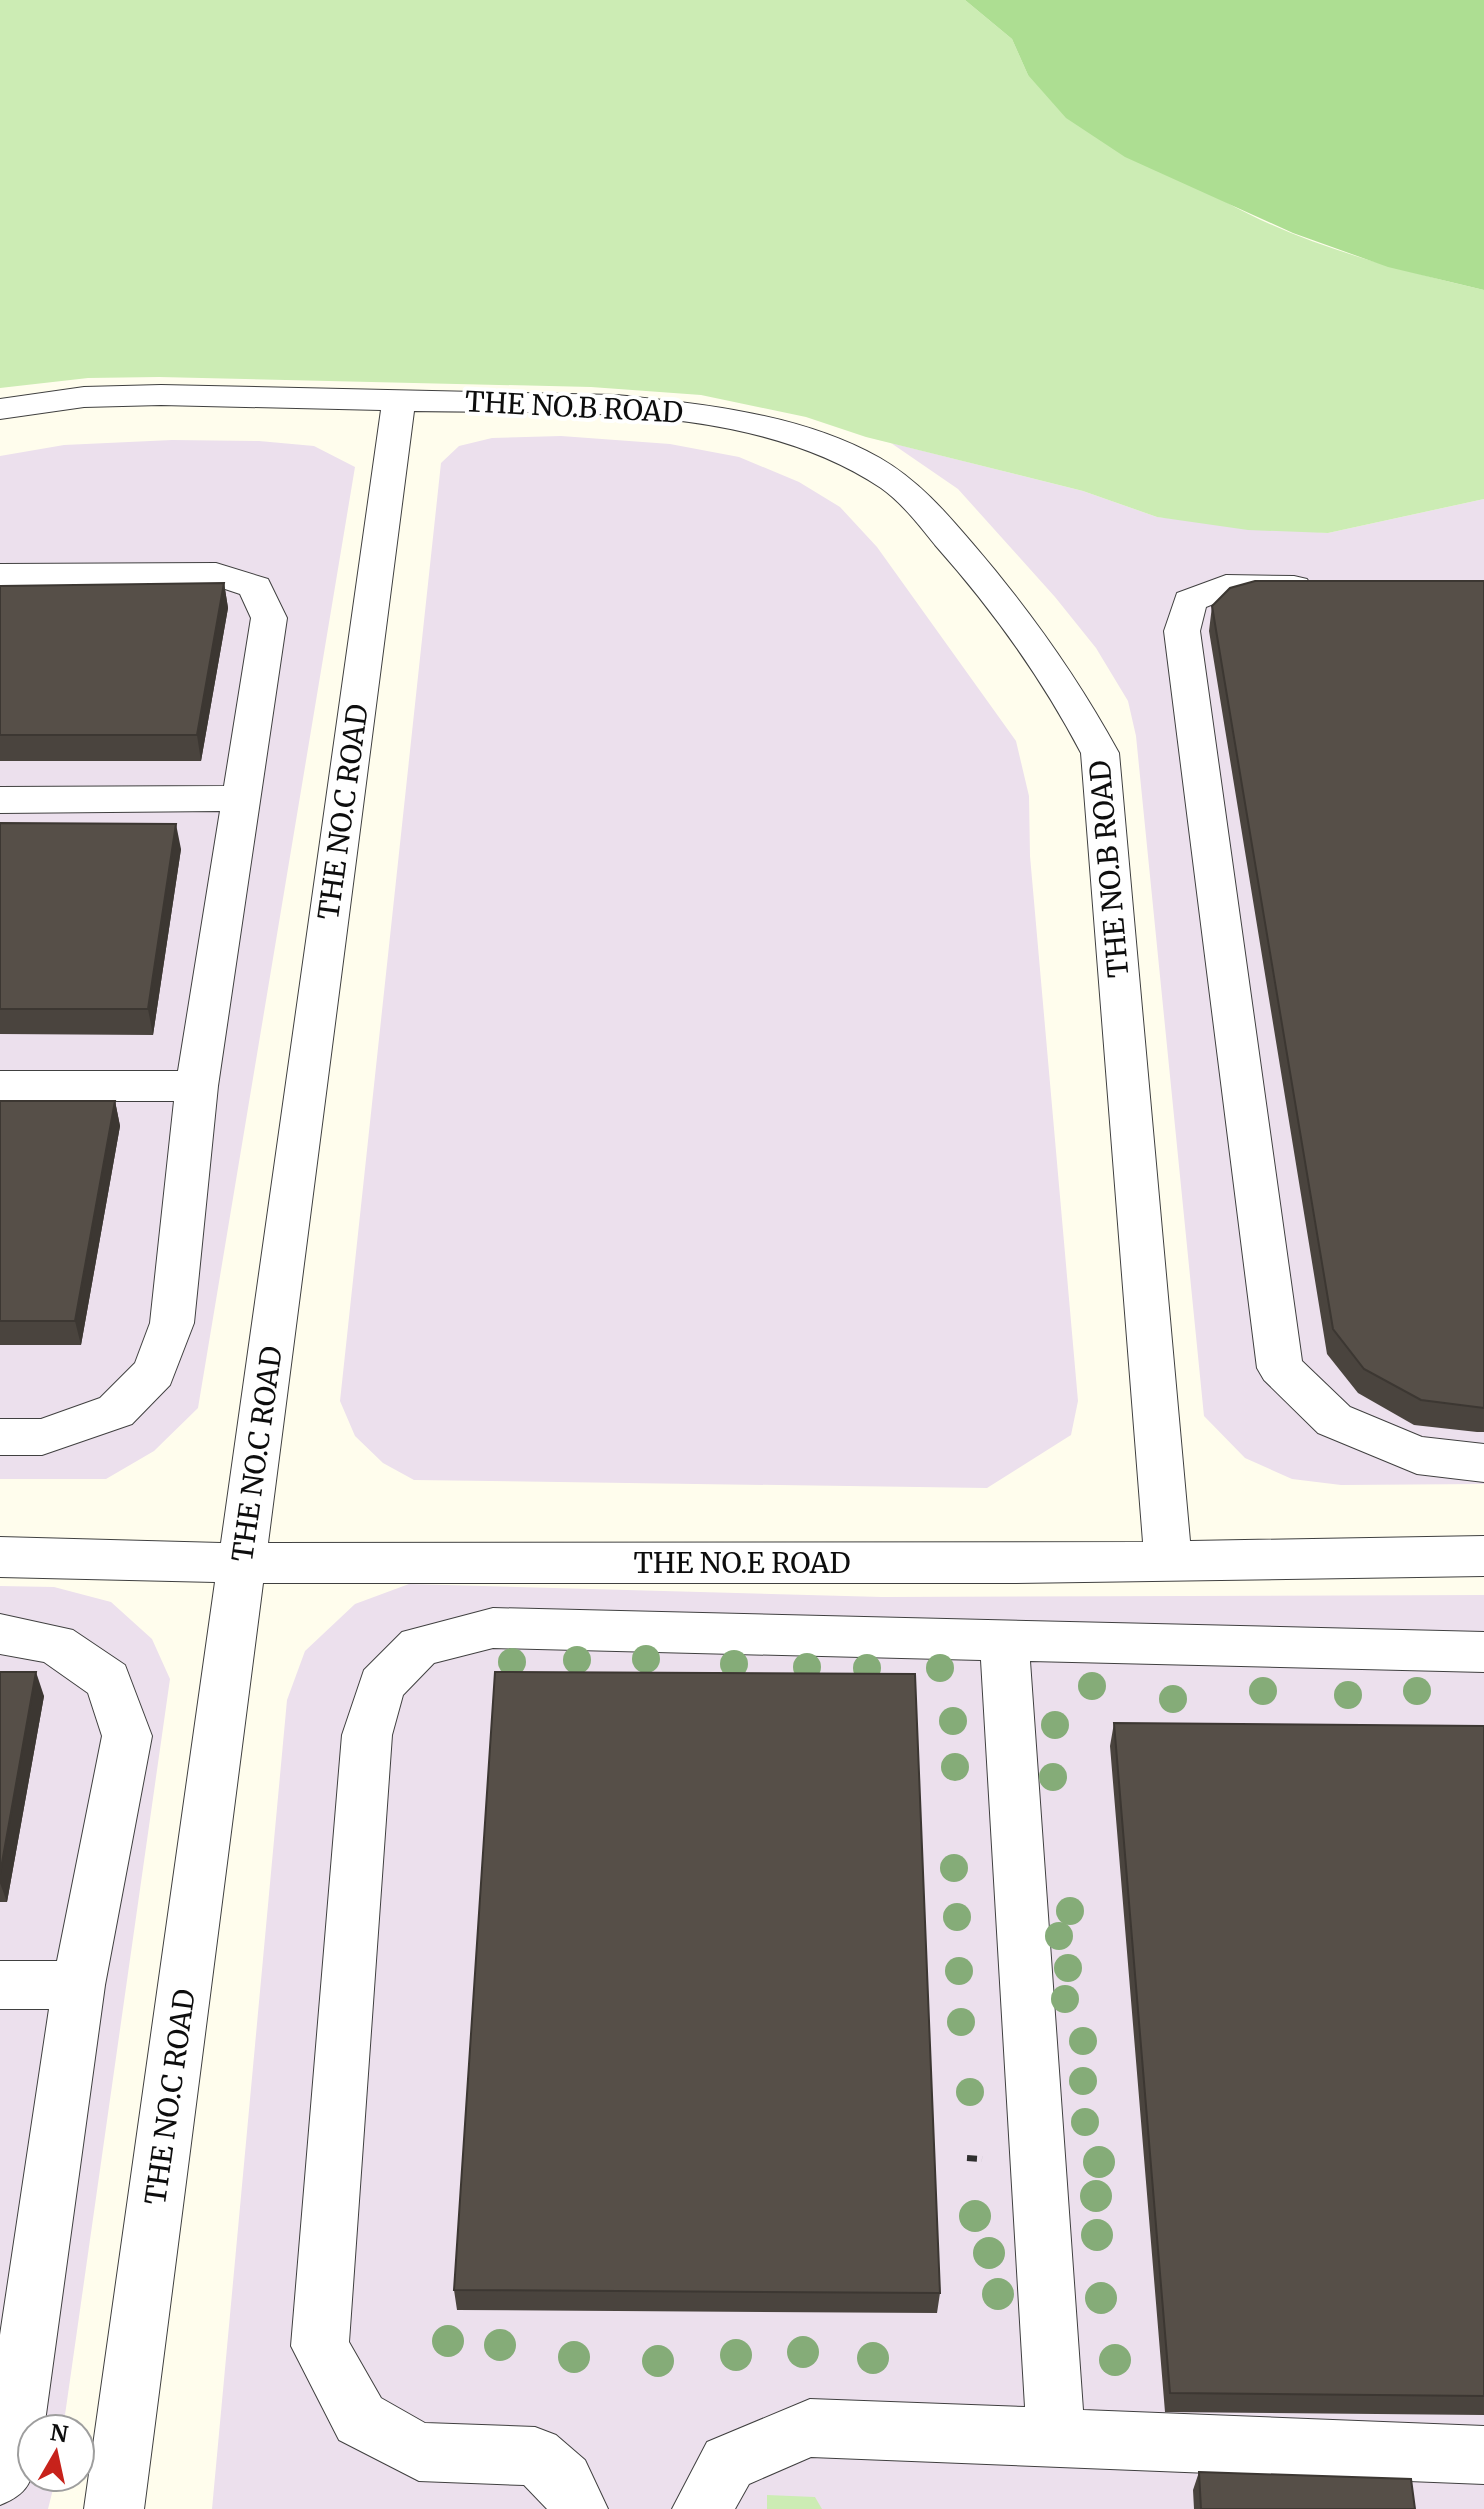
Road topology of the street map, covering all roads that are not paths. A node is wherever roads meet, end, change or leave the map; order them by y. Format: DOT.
graph roads {
  1 [pos="399,400"];
  2 [pos="0,409"];
  3 [pos="0,575"];
  4 [pos="1332,587"];
  5 [pos="243,798"];
  6 [pos="0,800"];
  7 [pos="0,1086"];
  8 [pos="197,1086"];
  9 [pos="0,1437"];
  10 [pos="1484,1463"];
  11 [pos="1484,1556"];
  12 [pos="0,1557"];
  13 [pos="1168,1561"];
  14 [pos="242,1563"];
  15 [pos="0,1634"];
  16 [pos="1004,1639"];
  17 [pos="1484,1652"];
  18 [pos="0,1985"];
  19 [pos="79,1985"];
  20 [pos="1056,2438"];
  21 [pos="1484,2455"];
  22 [pos="0,2476"];
  23 [pos="114,2509"];
  24 [pos="578,2509"];
  25 [pos="702,2509"];
  1 -- 2 [label="street, THE NO.B ROAD"];
  1 -- 13 [label="street, THE NO.B ROAD"];
  1 -- 14 [label="street, THE NO.C ROAD"];
  3 -- 5 [label="street"];
  4 -- 10 [label="street"];
  5 -- 6 [label="street"];
  5 -- 8 [label="street"];
  7 -- 8 [label="street"];
  8 -- 9 [label="street"];
  11 -- 13 [label="street, THE NO.E ROAD"];
  12 -- 14 [label="street, THE NO.E ROAD"];
  13 -- 14 [label="street, THE NO.E ROAD"];
  14 -- 23 [label="street, THE NO.C ROAD"];
  15 -- 19 [label="street"];
  16 -- 17 [label="street"];
  16 -- 20 [label="street"];
  16 -- 24 [label="street"];
  18 -- 19 [label="street"];
  19 -- 22 [label="street"];
  20 -- 21 [label="street"];
  20 -- 25 [label="street"];
}
